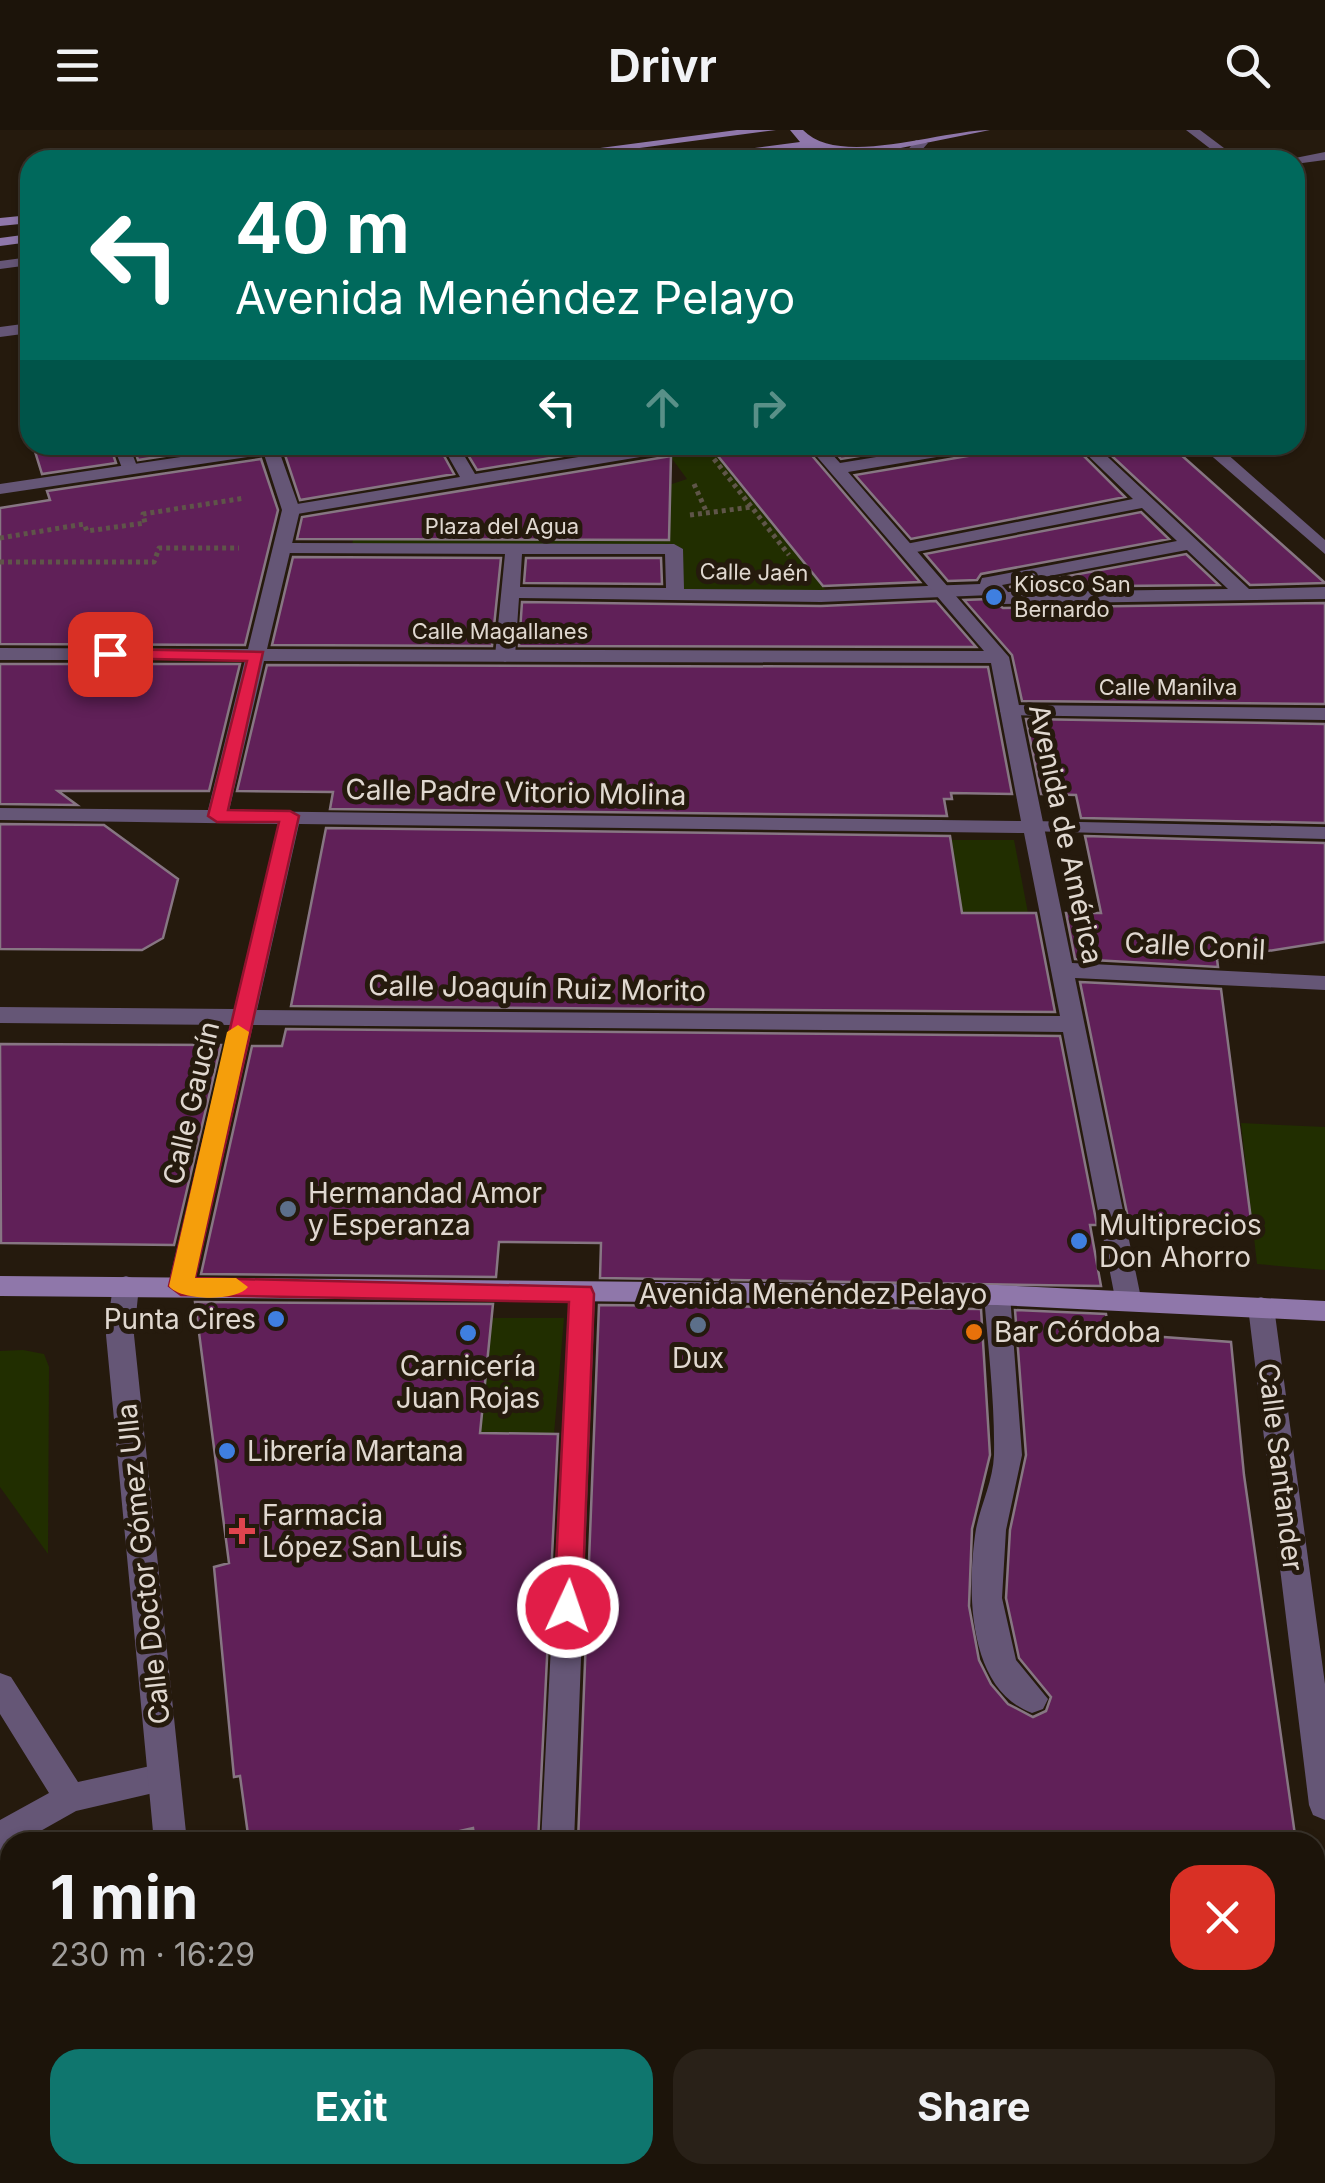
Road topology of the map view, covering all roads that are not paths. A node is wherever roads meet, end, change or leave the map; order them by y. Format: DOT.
graph roads {
  1 [pos="770,130"];
  2 [pos="796,130"];
  3 [pos="984,130"];
  4 [pos="1192,130"];
  5 [pos="926,137"];
  6 [pos="810,145"];
  7 [pos="601,150"];
  8 [pos="764,150"];
  9 [pos="834,150"];
  10 [pos="869,150"];
  11 [pos="1219,150"];
  12 [pos="125,455"];
  13 [pos="219,455"];
  14 [pos="273,455"];
  15 [pos="456,455"];
  16 [pos="621,455"];
  17 [pos="824,455"];
  18 [pos="919,455"];
  19 [pos="1096,455"];
  20 [pos="1218,455"];
  21 [pos="130,469"];
  22 [pos="837,469"];
  23 [pos="470,480"];
  24 [pos="0,488"];
  25 [pos="288,501"];
  26 [pos="1146,502"];
  27 [pos="1190,544"];
  28 [pos="285,548"];
  29 [pos="514,548"];
  30 [pos="906,549"];
  31 [pos="1325,550"];
  32 [pos="996,590"];
  33 [pos="511,592"];
  34 [pos="1242,592"];
  35 [pos="1325,593"];
  36 [pos="675,594"];
  37 [pos="947,594"];
  38 [pos="0,654"];
  39 [pos="257,656"];
  40 [pos="505,656"];
  41 [pos="1000,657"];
  42 [pos="1010,711"];
  43 [pos="1325,714"];
  44 [pos="0,814"];
  45 [pos="217,816"];
  46 [pos="290,816"];
  47 [pos="1032,827"];
  48 [pos="1325,833"];
  49 [pos="1063,970"];
  50 [pos="1325,982"];
  51 [pos="0,1015"];
  52 [pos="242,1015"];
  53 [pos="1074,1024"];
  54 [pos="0,1286"];
  55 [pos="126,1286"];
  56 [pos="181,1286"];
  57 [pos="582,1294"];
  58 [pos="997,1295"];
  59 [pos="1128,1298"];
  60 [pos="1261,1306"];
  61 [pos="1325,1311"];
  62 [pos="0,1687"];
  63 [pos="1032,1699"];
  64 [pos="164,1778"];
  65 [pos="70,1798"];
  66 [pos="1325,1805"];
  67 [pos="9,1832"];
  68 [pos="171,1832"];
  69 [pos="558,1832"];
  1 -- 7 [label="main road"];
  2 -- 6 [label="main road"];
  3 -- 5 [label="main road"];
  4 -- 11 [label="street"];
  5 -- 10 [label="main road"];
  6 -- 8 [label="main road"];
  6 -- 9 [label="main road"];
  12 -- 21 [label="street"];
  13 -- 21 [label="street"];
  14 -- 25 [label="street"];
  15 -- 23 [label="street"];
  16 -- 23 [label="street"];
  17 -- 22 [label="street, Avenida de América"];
  18 -- 22 [label="street"];
  19 -- 26 [label="street"];
  20 -- 31 [label="street"];
  21 -- 24 [label="street"];
  22 -- 30 [label="street, Avenida de América"];
  23 -- 25 [label="street"];
  25 -- 28 [label="street"];
  26 -- 27 [label="street"];
  26 -- 30 [label="street"];
  27 -- 32 [label="street, Calle Jaén"];
  27 -- 34 [label="street"];
  28 -- 29 [label="street, Plaza del Agua"];
  28 -- 39 [label="street"];
  29 -- 33 [label="street"];
  29 -- 36 [label="street, Plaza del Agua"];
  30 -- 37 [label="street, Avenida de América"];
  32 -- 34 [label="street, Calle Jaén"];
  32 -- 37 [label="street, Calle Jaén"];
  33 -- 36 [label="street, Calle Jaén"];
  33 -- 40 [label="street"];
  34 -- 35 [label="street, Calle Jaén"];
  36 -- 37 [label="street, Calle Jaén"];
  37 -- 41 [label="street, Avenida de América"];
  38 -- 39 [label="street, Calle Magallanes"];
  39 -- 40 [label="street, Calle Magallanes"];
  39 -- 45 [label="street"];
  40 -- 41 [label="street, Calle Magallanes"];
  41 -- 42 [label="street, Avenida de América"];
  42 -- 43 [label="street, Calle Manilva"];
  42 -- 47 [label="street, Avenida de América"];
  44 -- 45 [label="street, Calle Padre Vitorio Molina"];
  45 -- 46 [label="street, Calle Padre Vitorio Molina"];
  46 -- 47 [label="street, Calle Padre Vitorio Molina"];
  46 -- 52 [label="street, Calle Gaucín"];
  47 -- 48 [label="street, Calle Padre Vitorio Molina"];
  47 -- 49 [label="street, Avenida de América"];
  49 -- 50 [label="street, Calle Conil"];
  49 -- 53 [label="street, Avenida de América"];
  51 -- 52 [label="street, Calle Joaquín Ruiz Morito"];
  52 -- 53 [label="street, Calle Joaquín Ruiz Morito"];
  52 -- 56 [label="street, Calle Gaucín"];
  53 -- 59 [label="street, Avenida de América"];
  54 -- 55 [label="main road, Avenida Menéndez Pelayo"];
  55 -- 56 [label="main road, Avenida Menéndez Pelayo"];
  55 -- 64 [label="street, Calle Doctor Gómez Ulla"];
  56 -- 57 [label="main road, Avenida Menéndez Pelayo"];
  57 -- 58 [label="main road, Avenida Menéndez Pelayo"];
  57 -- 69 [label="street"];
  58 -- 59 [label="main road, Avenida Menéndez Pelayo"];
  58 -- 63 [label="street"];
  59 -- 60 [label="main road, Avenida Menéndez Pelayo"];
  60 -- 61 [label="main road, Avenida Menéndez Pelayo"];
  60 -- 66 [label="street, Calle Santander"];
  62 -- 65 [label="street"];
  64 -- 65 [label="street"];
  64 -- 68 [label="street, Calle Doctor Gómez Ulla"];
  65 -- 67 [label="street"];
}
